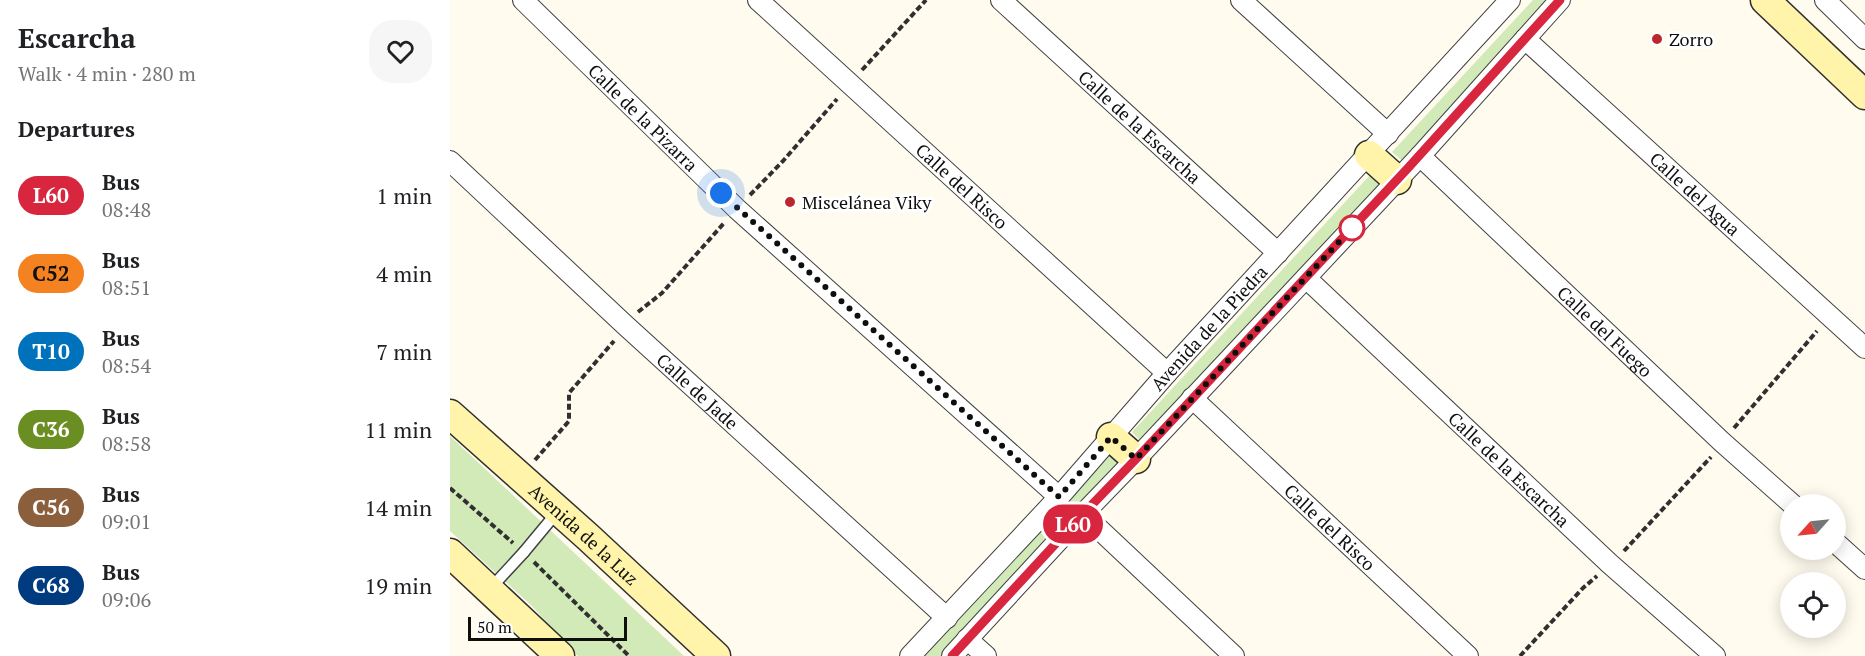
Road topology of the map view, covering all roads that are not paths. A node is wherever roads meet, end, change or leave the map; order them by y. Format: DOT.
graph roads {
  1 [pos="523,0"];
  2 [pos="758,0"];
  3 [pos="1001,0"];
  4 [pos="1241,0"];
  5 [pos="1560,0"];
  6 [pos="1766,0"];
  7 [pos="1825,0"];
  8 [pos="1501,3"];
  9 [pos="1525,39"];
  10 [pos="1865,39"];
  11 [pos="1865,95"];
  12 [pos="1378,145"];
  13 [pos="1419,156"];
  14 [pos="450,161"];
  15 [pos="1398,180"];
  16 [pos="1278,253"];
  17 [pos="1306,278"];
  18 [pos="1865,348"];
  19 [pos="1167,373"];
  20 [pos="1192,398"];
  21 [pos="450,414"];
  22 [pos="1111,437"];
  23 [pos="1136,459"];
  24 [pos="1781,494"];
  25 [pos="1059,497"];
  26 [pos="559,510"];
  27 [pos="1083,514"];
  28 [pos="1846,552"];
  29 [pos="450,553"];
  30 [pos="1865,569"];
  31 [pos="498,580"];
  32 [pos="947,618"];
  33 [pos="968,639"];
  34 [pos="560,656"];
  35 [pos="716,656"];
  36 [pos="910,656"];
  37 [pos="952,656"];
  38 [pos="986,656"];
  39 [pos="1234,656"];
  40 [pos="1468,656"];
  41 [pos="1715,656"];
  1 -- 25 [label="street, Calle de la Pizarra"];
  2 -- 19 [label="street, Calle del Risco"];
  3 -- 16 [label="street, Calle de la Escarcha"];
  4 -- 12 [label="street"];
  5 -- 9 [label="street, Avenida de la Piedra"];
  6 -- 11 [label="main road"];
  7 -- 10 [label="street"];
  8 -- 12 [label="street, Avenida de la Piedra"];
  9 -- 13 [label="street, Avenida de la Piedra"];
  9 -- 18 [label="street, Calle del Agua"];
  12 -- 15 [label="main road"];
  12 -- 16 [label="street, Avenida de la Piedra"];
  13 -- 15 [label="street, Avenida de la Piedra"];
  13 -- 24 [label="street, Calle del Fuego"];
  14 -- 32 [label="street, Calle de Jade"];
  15 -- 17 [label="street, Avenida de la Piedra"];
  16 -- 19 [label="street, Avenida de la Piedra"];
  17 -- 20 [label="street, Avenida de la Piedra"];
  17 -- 41 [label="street, Calle de la Escarcha"];
  19 -- 22 [label="street, Avenida de la Piedra"];
  20 -- 23 [label="street, Avenida de la Piedra"];
  20 -- 40 [label="street, Calle del Risco"];
  21 -- 26 [label="main road, Avenida de la Luz"];
  22 -- 23 [label="main road"];
  22 -- 25 [label="street, Avenida de la Piedra"];
  23 -- 27 [label="street, Avenida de la Piedra"];
  25 -- 32 [label="street, Avenida de la Piedra"];
  26 -- 31 [label="lane"];
  26 -- 35 [label="main road, Avenida de la Luz"];
  27 -- 33 [label="street, Avenida de la Piedra"];
  27 -- 39 [label="street"];
  28 -- 30 [label="street"];
  29 -- 31 [label="main road"];
  31 -- 34 [label="main road"];
  32 -- 36 [label="street, Avenida de la Piedra"];
  33 -- 37 [label="street, Avenida de la Piedra"];
  33 -- 38 [label="street"];
}
